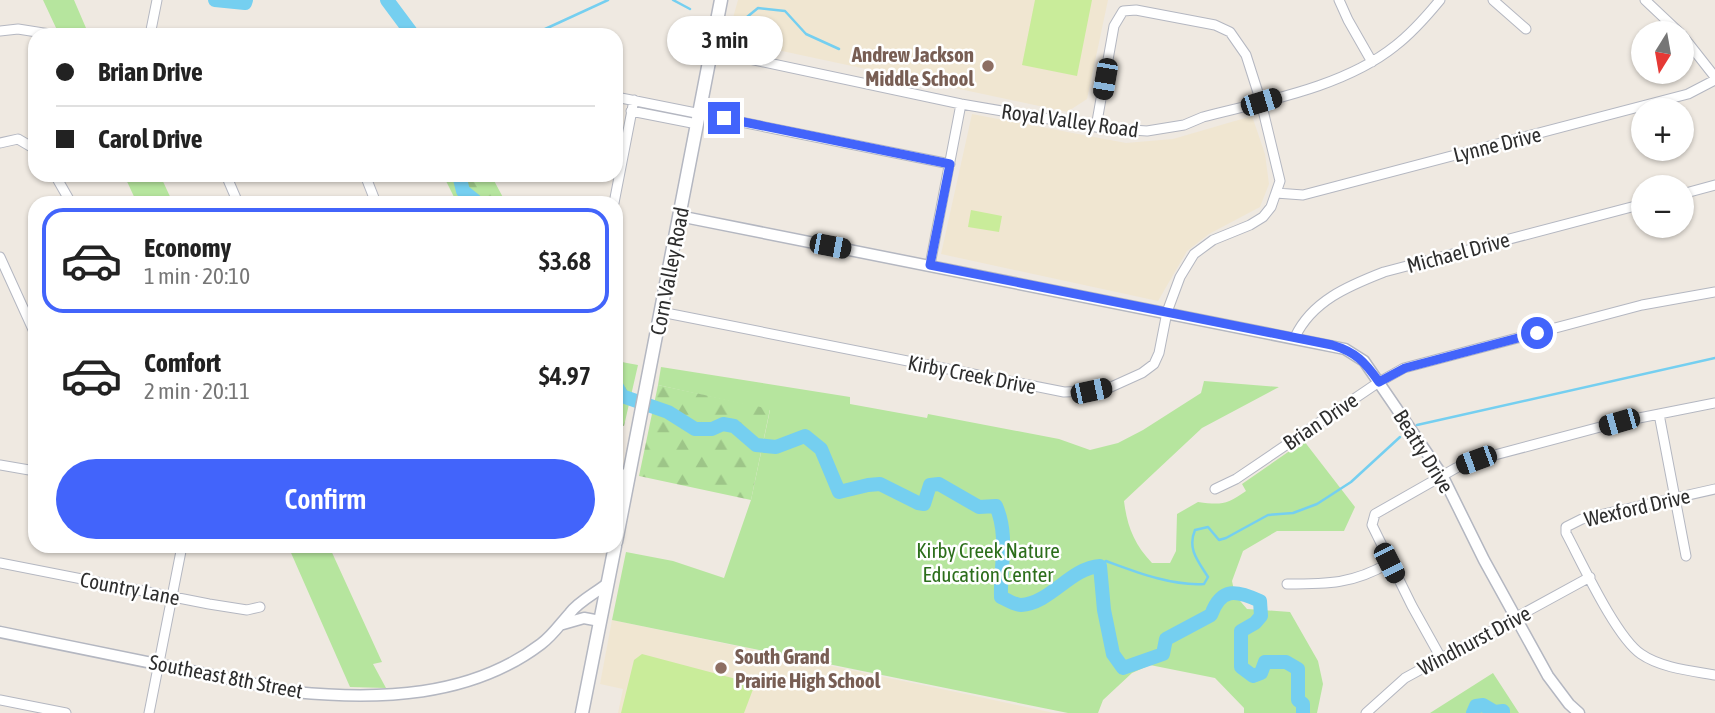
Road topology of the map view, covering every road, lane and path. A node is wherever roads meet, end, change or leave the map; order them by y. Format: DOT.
graph roads {
  1 [pos="721,0"];
  2 [pos="1339,0"];
  3 [pos="1440,0"];
  4 [pos="1493,0"];
  5 [pos="1645,0"];
  6 [pos="156,5"];
  7 [pos="1667,21"];
  8 [pos="151,28"];
  9 [pos="1526,29"];
  10 [pos="0,31"];
  11 [pos="28,31"];
  12 [pos="712,51"];
  13 [pos="1694,51"];
  14 [pos="1372,62"];
  15 [pos="1715,79"];
  16 [pos="623,98"];
  17 [pos="634,100"];
  18 [pos="1261,102"];
  19 [pos="961,104"];
  20 [pos="631,111"];
  21 [pos="698,119"];
  22 [pos="1096,127"];
  23 [pos="0,143"];
  24 [pos="28,145"];
  25 [pos="623,154"];
  26 [pos="950,164"];
  27 [pos="1715,185"];
  28 [pos="1694,191"];
  29 [pos="1276,193"];
  30 [pos="1631,207"];
  31 [pos="680,216"];
  32 [pos="0,257"];
  33 [pos="930,265"];
  34 [pos="1715,292"];
  35 [pos="661,312"];
  36 [pos="1167,312"];
  37 [pos="28,319"];
  38 [pos="1295,337"];
  39 [pos="1379,382"];
  40 [pos="1715,403"];
  41 [pos="1659,414"];
  42 [pos="0,465"];
  43 [pos="28,470"];
  44 [pos="623,474"];
  45 [pos="1442,475"];
  46 [pos="1215,489"];
  47 [pos="1715,489"];
  48 [pos="1675,497"];
  49 [pos="181,553"];
  50 [pos="614,553"];
  51 [pos="1686,556"];
  52 [pos="0,563"];
  53 [pos="1389,563"];
  54 [pos="1590,577"];
  55 [pos="608,583"];
  56 [pos="1287,584"];
  57 [pos="172,596"];
  58 [pos="260,607"];
  59 [pos="1515,618"];
  60 [pos="600,621"];
  61 [pos="563,624"];
  62 [pos="0,632"];
  63 [pos="1441,658"];
  64 [pos="159,663"];
  65 [pos="1715,675"];
  66 [pos="0,700"];
  67 [pos="66,713"];
  68 [pos="149,713"];
  69 [pos="582,713"];
  70 [pos="1366,713"];
  71 [pos="1579,713"];
  1 -- 12 [label="main road, Corn Valley Road"];
  2 -- 14 [label="street"];
  3 -- 14 [label="street, Royal Valley Road"];
  4 -- 9 [label="street"];
  5 -- 7 [label="street"];
  6 -- 8 [label="street"];
  10 -- 11 [label="street"];
  12 -- 19 [label="street, Royal Valley Road"];
  12 -- 21 [label="main road, Corn Valley Road"];
  13 -- 15 [label="street"];
  14 -- 18 [label="street, Royal Valley Road"];
  15 -- 29 [label="street, Lynne Drive"];
  16 -- 17 [label="street"];
  17 -- 20 [label="street"];
  17 -- 21 [label="street"];
  18 -- 22 [label="street, Royal Valley Road"];
  18 -- 22 [label="street"];
  18 -- 29 [label="street"];
  19 -- 22 [label="street, Royal Valley Road"];
  19 -- 26 [label="street"];
  20 -- 21 [label="street"];
  20 -- 25 [label="street"];
  21 -- 26 [label="street"];
  21 -- 31 [label="main road, Corn Valley Road"];
  23 -- 24 [label="street"];
  26 -- 33 [label="street"];
  27 -- 28 [label="street"];
  29 -- 36 [label="street, Kirby Creek Drive"];
  30 -- 38 [label="street, Michael Drive"];
  31 -- 33 [label="street, Beatty Drive"];
  31 -- 35 [label="main road, Corn Valley Road"];
  32 -- 37 [label="street"];
  33 -- 36 [label="street, Beatty Drive"];
  34 -- 39 [label="street, Brian Drive"];
  35 -- 36 [label="street, Kirby Creek Drive"];
  35 -- 44 [label="main road, Corn Valley Road"];
  36 -- 38 [label="street, Beatty Drive"];
  38 -- 39 [label="street, Beatty Drive"];
  39 -- 45 [label="street, Beatty Drive"];
  39 -- 46 [label="street, Brian Drive"];
  40 -- 41 [label="street"];
  41 -- 45 [label="street"];
  41 -- 48 [label="street"];
  42 -- 43 [label="street"];
  45 -- 53 [label="street"];
  45 -- 59 [label="street, Beatty Drive"];
  47 -- 48 [label="street, Wexford Drive"];
  48 -- 51 [label="street"];
  48 -- 54 [label="street, Wexford Drive"];
  49 -- 57 [label="street"];
  50 -- 55 [label="main road, Corn Valley Road"];
  52 -- 57 [label="street, Country Lane"];
  53 -- 56 [label="street"];
  53 -- 63 [label="street"];
  54 -- 59 [label="street, Windhurst Drive"];
  54 -- 65 [label="street"];
  55 -- 60 [label="main road, Corn Valley Road"];
  55 -- 61 [label="street, Southeast 8th Street"];
  57 -- 58 [label="street, Country Lane"];
  57 -- 64 [label="street"];
  59 -- 63 [label="street, Windhurst Drive"];
  59 -- 71 [label="street, Beatty Drive"];
  60 -- 61 [label="street"];
  60 -- 69 [label="main road, Corn Valley Road"];
  61 -- 64 [label="street, Southeast 8th Street"];
  62 -- 64 [label="street, Southeast 8th Street"];
  63 -- 70 [label="street, Windhurst Drive"];
  64 -- 68 [label="street"];
  66 -- 67 [label="street"];
}
